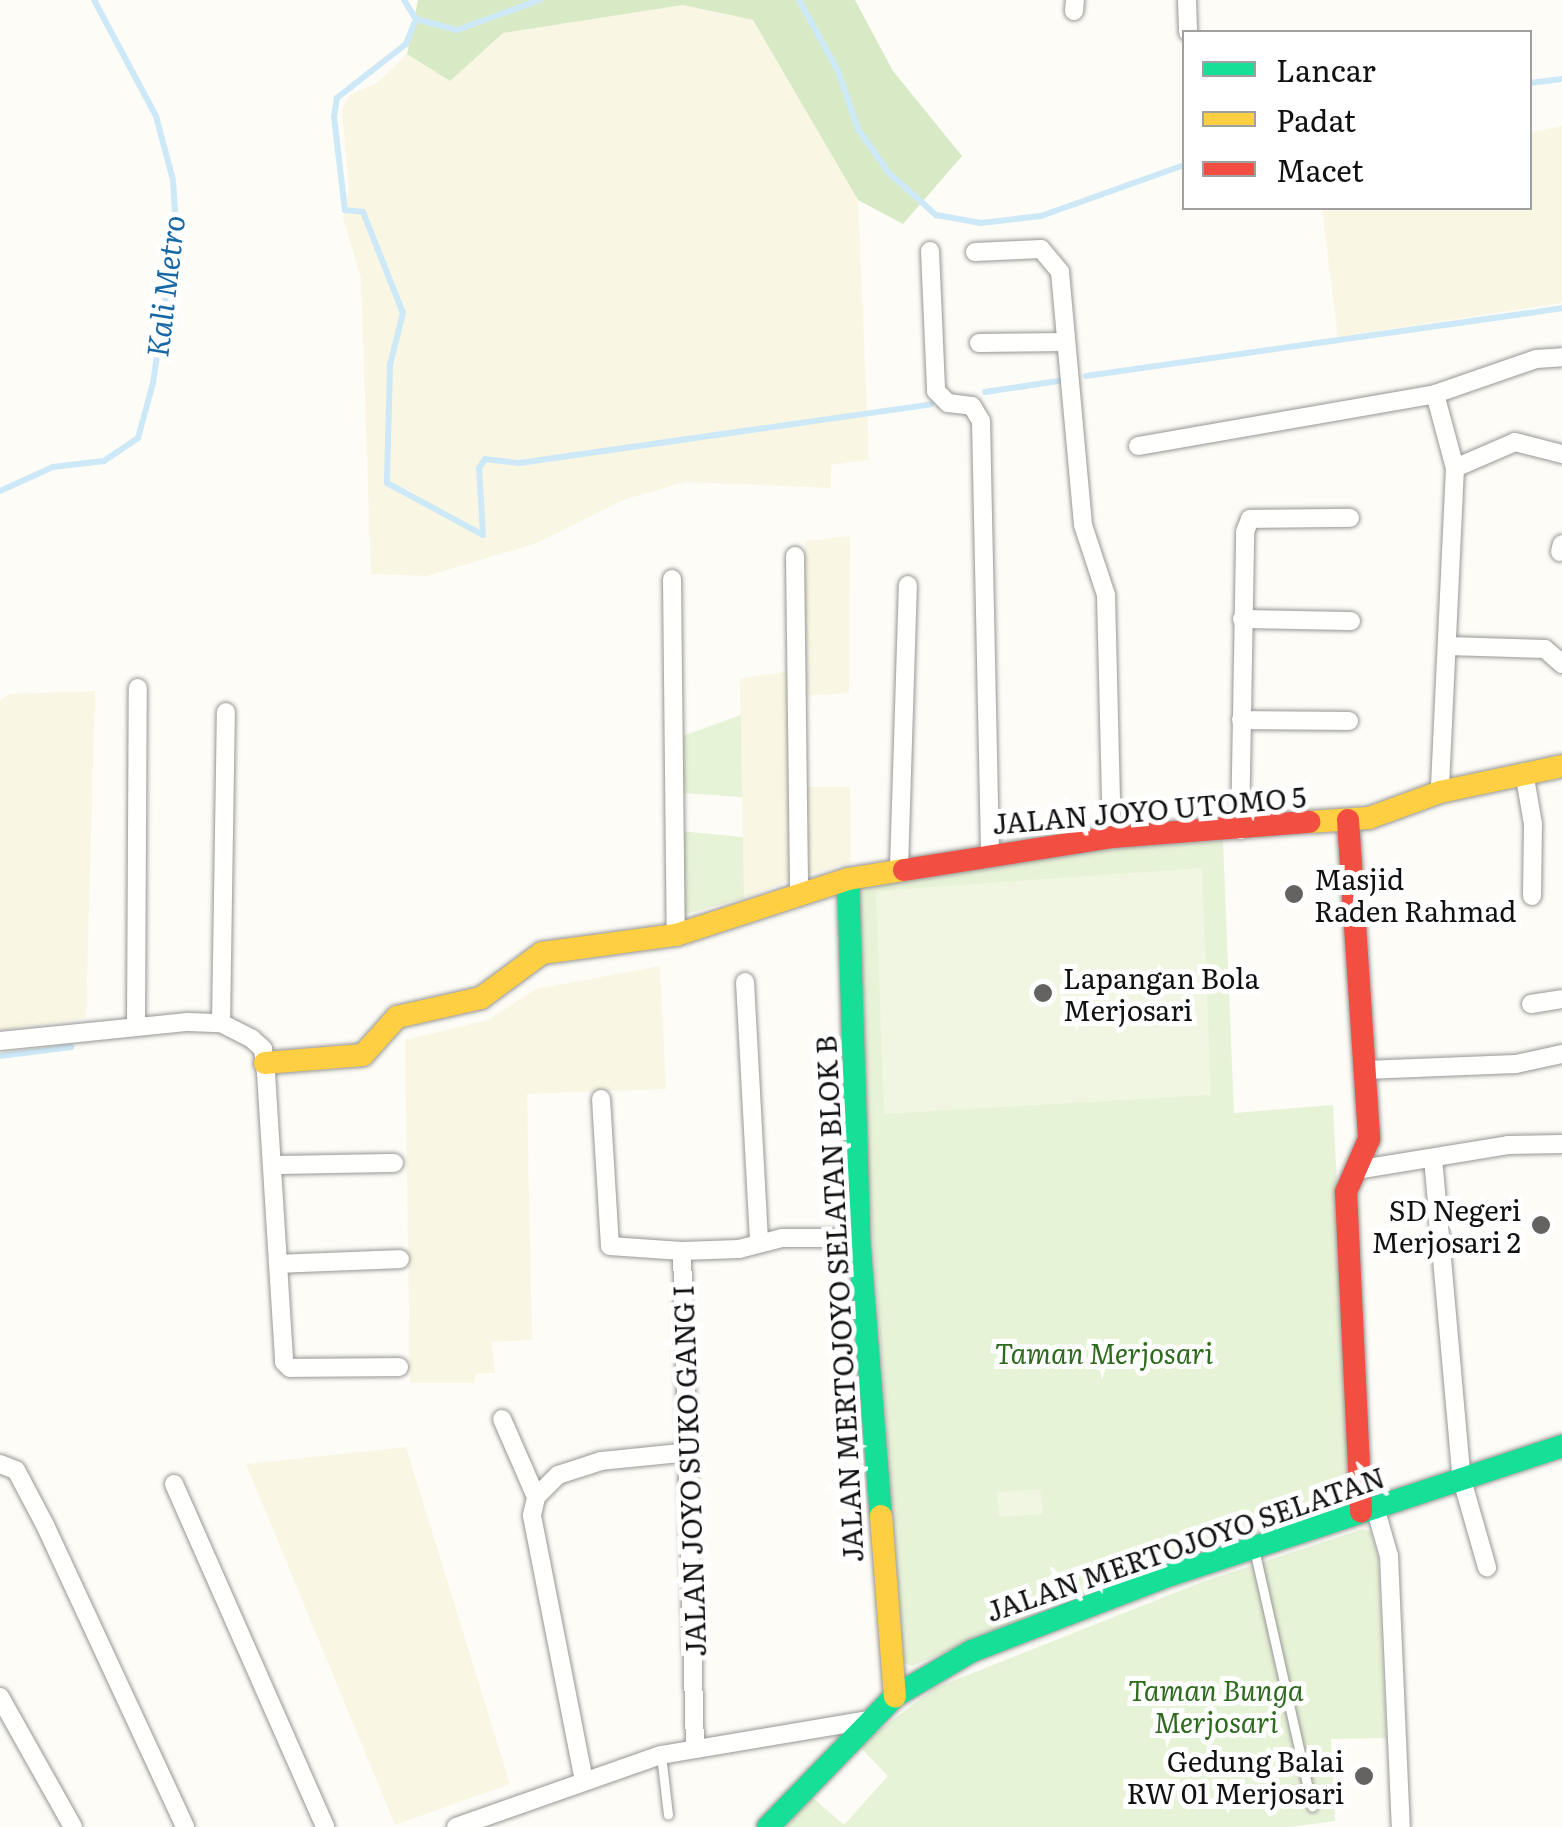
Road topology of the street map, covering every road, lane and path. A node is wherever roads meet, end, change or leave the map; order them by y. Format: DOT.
graph roads {
  1 [pos="1187,0"];
  2 [pos="1188,30"];
  3 [pos="930,251"];
  4 [pos="975,252"];
  5 [pos="1066,342"];
  6 [pos="979,344"];
  7 [pos="1562,357"];
  8 [pos="1435,394"];
  9 [pos="1138,446"];
  10 [pos="1562,454"];
  11 [pos="1454,468"];
  12 [pos="1350,518"];
  13 [pos="795,556"];
  14 [pos="672,579"];
  15 [pos="908,585"];
  16 [pos="1242,619"];
  17 [pos="1351,622"];
  18 [pos="1448,646"];
  19 [pos="1562,664"];
  20 [pos="138,688"];
  21 [pos="226,712"];
  22 [pos="1240,720"];
  23 [pos="1349,721"];
  24 [pos="1562,766"];
  25 [pos="1524,772"];
  26 [pos="1440,792"];
  27 [pos="1348,820"];
  28 [pos="1240,830"];
  29 [pos="1112,837"];
  30 [pos="990,853"];
  31 [pos="899,868"];
  32 [pos="848,889"];
  33 [pos="799,893"];
  34 [pos="1532,896"];
  35 [pos="676,935"];
  36 [pos="745,982"];
  37 [pos="1562,998"];
  38 [pos="1531,1004"];
  39 [pos="221,1023"];
  40 [pos="136,1025"];
  41 [pos="0,1042"];
  42 [pos="1562,1054"];
  43 [pos="265,1062"];
  44 [pos="1365,1070"];
  45 [pos="601,1099"];
  46 [pos="1562,1144"];
  47 [pos="1432,1158"];
  48 [pos="394,1163"];
  49 [pos="274,1165"];
  50 [pos="1356,1170"];
  51 [pos="859,1238"];
  52 [pos="759,1243"];
  53 [pos="682,1250"];
  54 [pos="400,1259"];
  55 [pos="278,1264"];
  56 [pos="399,1367"];
  57 [pos="502,1419"];
  58 [pos="1562,1446"];
  59 [pos="689,1452"];
  60 [pos="0,1464"];
  61 [pos="1462,1480"];
  62 [pos="174,1484"];
  63 [pos="536,1497"];
  64 [pos="1368,1510"];
  65 [pos="1253,1547"];
  66 [pos="1487,1567"];
  67 [pos="895,1696"];
  68 [pos="0,1697"];
  69 [pos="869,1720"];
  70 [pos="694,1749"];
  71 [pos="661,1755"];
  72 [pos="584,1781"];
  73 [pos="1312,1808"];
  74 [pos="668,1815"];
  75 [pos="73,1827"];
  76 [pos="186,1827"];
  77 [pos="325,1827"];
  78 [pos="456,1827"];
  79 [pos="768,1827"];
  80 [pos="1400,1827"];
  1 -- 2 [label="street"];
  3 -- 30 [label="street"];
  4 -- 5 [label="street"];
  5 -- 6 [label="street"];
  5 -- 29 [label="street"];
  7 -- 8 [label="street"];
  8 -- 9 [label="street"];
  8 -- 11 [label="street"];
  10 -- 11 [label="street"];
  11 -- 18 [label="street"];
  12 -- 16 [label="street"];
  13 -- 33 [label="street"];
  14 -- 35 [label="street"];
  15 -- 31 [label="street"];
  16 -- 17 [label="street"];
  16 -- 22 [label="street"];
  18 -- 19 [label="street"];
  18 -- 26 [label="street"];
  20 -- 40 [label="street"];
  21 -- 39 [label="street"];
  22 -- 23 [label="street"];
  22 -- 28 [label="street"];
  24 -- 25 [label="street, JALAN JOYO UTOMO 5"];
  25 -- 26 [label="street, JALAN JOYO UTOMO 5"];
  25 -- 34 [label="street"];
  26 -- 27 [label="street, JALAN JOYO UTOMO 5"];
  27 -- 28 [label="street, JALAN JOYO UTOMO 5"];
  27 -- 44 [label="street"];
  28 -- 29 [label="street, JALAN JOYO UTOMO 5"];
  29 -- 30 [label="street, JALAN JOYO UTOMO 5"];
  30 -- 31 [label="street, JALAN JOYO UTOMO 5"];
  31 -- 32 [label="street, JALAN JOYO UTOMO 5"];
  32 -- 33 [label="street, JALAN JOYO UTOMO 5"];
  32 -- 51 [label="street, JALAN MERTOJOYO SELATAN BLOK B"];
  33 -- 35 [label="street, JALAN JOYO UTOMO 5"];
  35 -- 43 [label="street, JALAN JOYO UTOMO 5"];
  36 -- 52 [label="street"];
  37 -- 38 [label="street"];
  39 -- 40 [label="street"];
  39 -- 43 [label="street"];
  40 -- 41 [label="street"];
  42 -- 44 [label="street"];
  43 -- 49 [label="street"];
  44 -- 50 [label="street"];
  45 -- 53 [label="street"];
  46 -- 47 [label="street"];
  47 -- 50 [label="street"];
  47 -- 61 [label="street"];
  48 -- 49 [label="street"];
  49 -- 55 [label="street"];
  50 -- 64 [label="street"];
  51 -- 52 [label="street, JALAN JOYO SUKO GANG I"];
  51 -- 67 [label="street, JALAN MERTOJOYO SELATAN BLOK B"];
  52 -- 53 [label="street, JALAN JOYO SUKO GANG I"];
  53 -- 59 [label="street, JALAN JOYO SUKO GANG I"];
  54 -- 55 [label="street"];
  55 -- 56 [label="street"];
  57 -- 63 [label="street"];
  58 -- 61 [label="street, JALAN MERTOJOYO SELATAN"];
  59 -- 63 [label="street"];
  59 -- 70 [label="street, JALAN JOYO SUKO GANG I"];
  60 -- 76 [label="street"];
  61 -- 64 [label="street, JALAN MERTOJOYO SELATAN"];
  61 -- 66 [label="street"];
  62 -- 77 [label="street"];
  63 -- 72 [label="street"];
  64 -- 65 [label="street, JALAN MERTOJOYO SELATAN"];
  64 -- 80 [label="street"];
  65 -- 67 [label="street, JALAN MERTOJOYO SELATAN"];
  65 -- 73 [label="lane"];
  67 -- 69 [label="street, JALAN MERTOJOYO SELATAN"];
  68 -- 75 [label="street"];
  69 -- 70 [label="street"];
  69 -- 79 [label="street, JALAN MERTOJOYO SELATAN"];
  70 -- 71 [label="street"];
  71 -- 72 [label="street"];
  71 -- 74 [label="lane"];
  72 -- 78 [label="street"];
}
